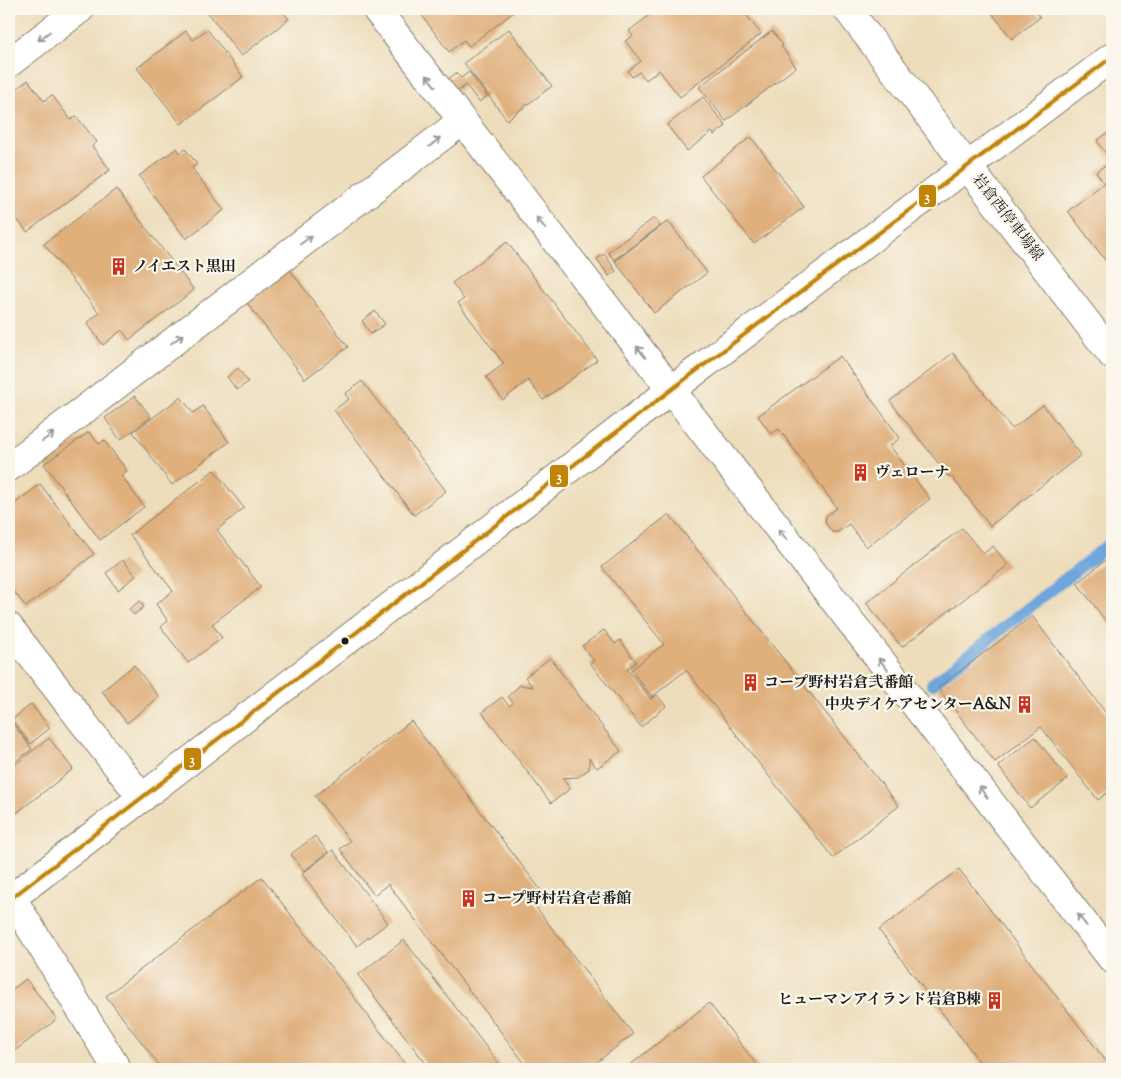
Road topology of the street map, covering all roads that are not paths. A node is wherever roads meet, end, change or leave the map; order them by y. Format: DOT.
graph roads {
  1 [pos="80,9"];
  2 [pos="376,9"];
  3 [pos="846,9"];
  4 [pos="1112,57"];
  5 [pos="9,63"];
  6 [pos="462,121"];
  7 [pos="968,166"];
  8 [pos="1112,355"];
  9 [pos="671,390"];
  10 [pos="9,467"];
  11 [pos="9,627"];
  12 [pos="142,798"];
  13 [pos="10,899"];
  14 [pos="1112,959"];
  15 [pos="117,1069"];
  1 -- 5 [label="street, one-way"];
  6 -- 2 [label="street, one-way"];
  3 -- 7 [label="street, 岩倉西停車場線"];
  4 -- 7 [label="street"];
  9 -- 6 [label="street, one-way"];
  10 -- 6 [label="street, one-way"];
  7 -- 8 [label="street, 岩倉西停車場線"];
  7 -- 9 [label="street"];
  9 -- 12 [label="street"];
  14 -- 9 [label="street, one-way"];
  11 -- 12 [label="street"];
  12 -- 13 [label="street"];
  13 -- 15 [label="street"];
}
